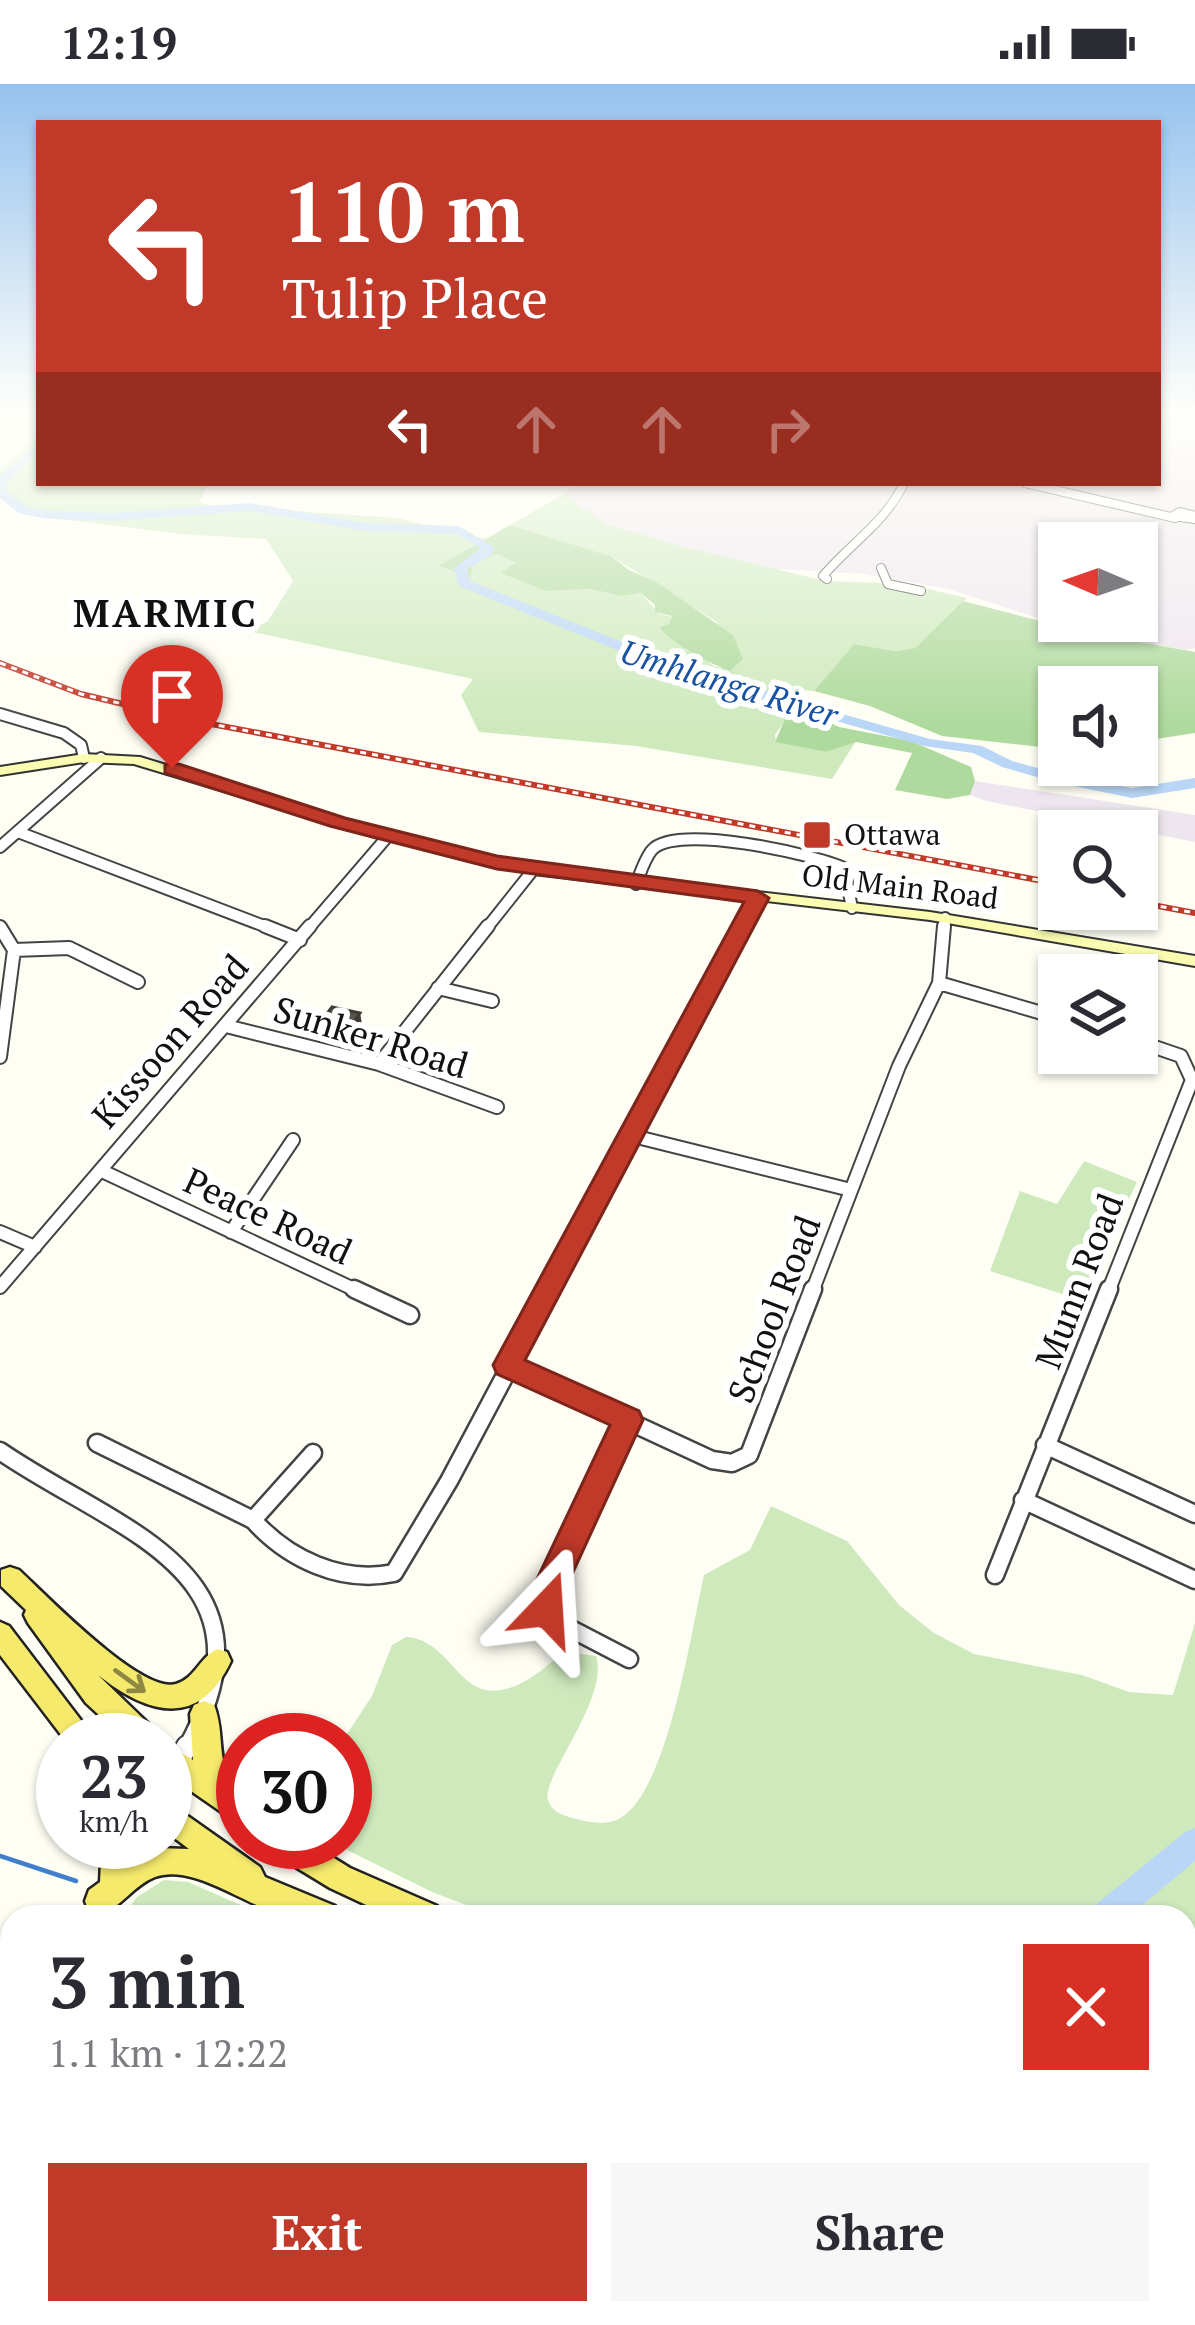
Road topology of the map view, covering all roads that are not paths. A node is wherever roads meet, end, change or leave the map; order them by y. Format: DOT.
graph roads {
  1 [pos="882,518"];
  2 [pos="881,568"];
  3 [pos="826,579"];
  4 [pos="921,591"];
  5 [pos="0,714"];
  6 [pos="92,758"];
  7 [pos="0,771"];
  8 [pos="18,832"];
  9 [pos="388,836"];
  10 [pos="0,847"];
  11 [pos="532,870"];
  12 [pos="636,884"];
  13 [pos="758,898"];
  14 [pos="852,908"];
  15 [pos="944,922"];
  16 [pos="0,927"];
  17 [pos="300,940"];
  18 [pos="14,950"];
  19 [pos="1195,962"];
  20 [pos="138,982"];
  21 [pos="939,983"];
  22 [pos="438,988"];
  23 [pos="5,996"];
  24 [pos="493,1001"];
  25 [pos="1038,1012"];
  26 [pos="226,1026"];
  27 [pos="1158,1048"];
  28 [pos="0,1057"];
  29 [pos="379,1064"];
  30 [pos="1194,1080"];
  31 [pos="497,1107"];
  32 [pos="633,1136"];
  33 [pos="293,1140"];
  34 [pos="102,1172"];
  35 [pos="851,1190"];
  36 [pos="0,1232"];
  37 [pos="231,1232"];
  38 [pos="35,1246"];
  39 [pos="0,1287"];
  40 [pos="410,1315"];
  41 [pos="508,1365"];
  42 [pos="628,1420"];
  43 [pos="97,1443"];
  44 [pos="1045,1445"];
  45 [pos="0,1451"];
  46 [pos="313,1453"];
  47 [pos="1023,1500"];
  48 [pos="1195,1514"];
  49 [pos="253,1520"];
  50 [pos="5,1569"];
  51 [pos="995,1575"];
  52 [pos="1195,1580"];
  53 [pos="0,1634"];
  54 [pos="628,1659"];
  55 [pos="218,1661"];
  56 [pos="61,1713"];
  57 [pos="117,1713"];
  58 [pos="203,1714"];
  59 [pos="192,1732"];
  60 [pos="216,1773"];
  61 [pos="192,1835"];
  62 [pos="110,1869"];
  63 [pos="119,1869"];
  64 [pos="327,1869"];
  65 [pos="102,1898"];
  66 [pos="293,1904"];
  67 [pos="400,1905"];
  1 -- 3 [label="street"];
  2 -- 4 [label="street"];
  5 -- 6 [label="street"];
  6 -- 7 [label="street, Old Main Road"];
  6 -- 8 [label="street"];
  6 -- 9 [label="street, Old Main Road"];
  8 -- 10 [label="street"];
  8 -- 17 [label="street"];
  9 -- 11 [label="street, Old Main Road"];
  9 -- 17 [label="street, Kissoon Road"];
  11 -- 12 [label="street, Old Main Road"];
  11 -- 22 [label="street"];
  12 -- 13 [label="street, Old Main Road"];
  12 -- 14 [label="street"];
  13 -- 14 [label="street, Old Main Road"];
  13 -- 32 [label="street"];
  14 -- 15 [label="street, Old Main Road"];
  15 -- 19 [label="street, Old Main Road"];
  15 -- 21 [label="street, School Road"];
  16 -- 18 [label="street"];
  17 -- 26 [label="street, Kissoon Road"];
  18 -- 20 [label="street"];
  18 -- 23 [label="street"];
  21 -- 25 [label="street"];
  21 -- 35 [label="street, School Road"];
  22 -- 24 [label="street"];
  22 -- 29 [label="street"];
  23 -- 28 [label="street"];
  26 -- 29 [label="street, Sunker Road"];
  26 -- 34 [label="street, Kissoon Road"];
  27 -- 30 [label="street, Munn Road"];
  29 -- 31 [label="street, Sunker Road"];
  30 -- 44 [label="street, Munn Road"];
  32 -- 35 [label="street, School Road"];
  32 -- 41 [label="street"];
  33 -- 37 [label="street"];
  34 -- 37 [label="street, Peace Road"];
  34 -- 38 [label="street, Kissoon Road"];
  35 -- 42 [label="street, School Road"];
  36 -- 38 [label="street"];
  37 -- 40 [label="street, Peace Road"];
  38 -- 39 [label="street, Kissoon Road"];
  41 -- 42 [label="street"];
  41 -- 49 [label="street"];
  42 -- 54 [label="street"];
  43 -- 49 [label="street"];
  44 -- 47 [label="street, Munn Road"];
  44 -- 48 [label="street"];
  45 -- 55 [label="street"];
  46 -- 49 [label="street"];
  47 -- 51 [label="street, Munn Road"];
  47 -- 52 [label="street"];
  50 -- 55 [label="main road, one-way"];
  50 -- 57 [label="main road"];
  53 -- 56 [label="main road"];
  55 -- 58 [label="street"];
  58 -- 59 [label="street"];
  58 -- 60 [label="main road"];
  61 -- 66 [label="main road"];
  62 -- 65 [label="main road"];
  63 -- 65 [label="street"];
  64 -- 67 [label="main road"];
  65 -- 66 [label="main road"];
}
